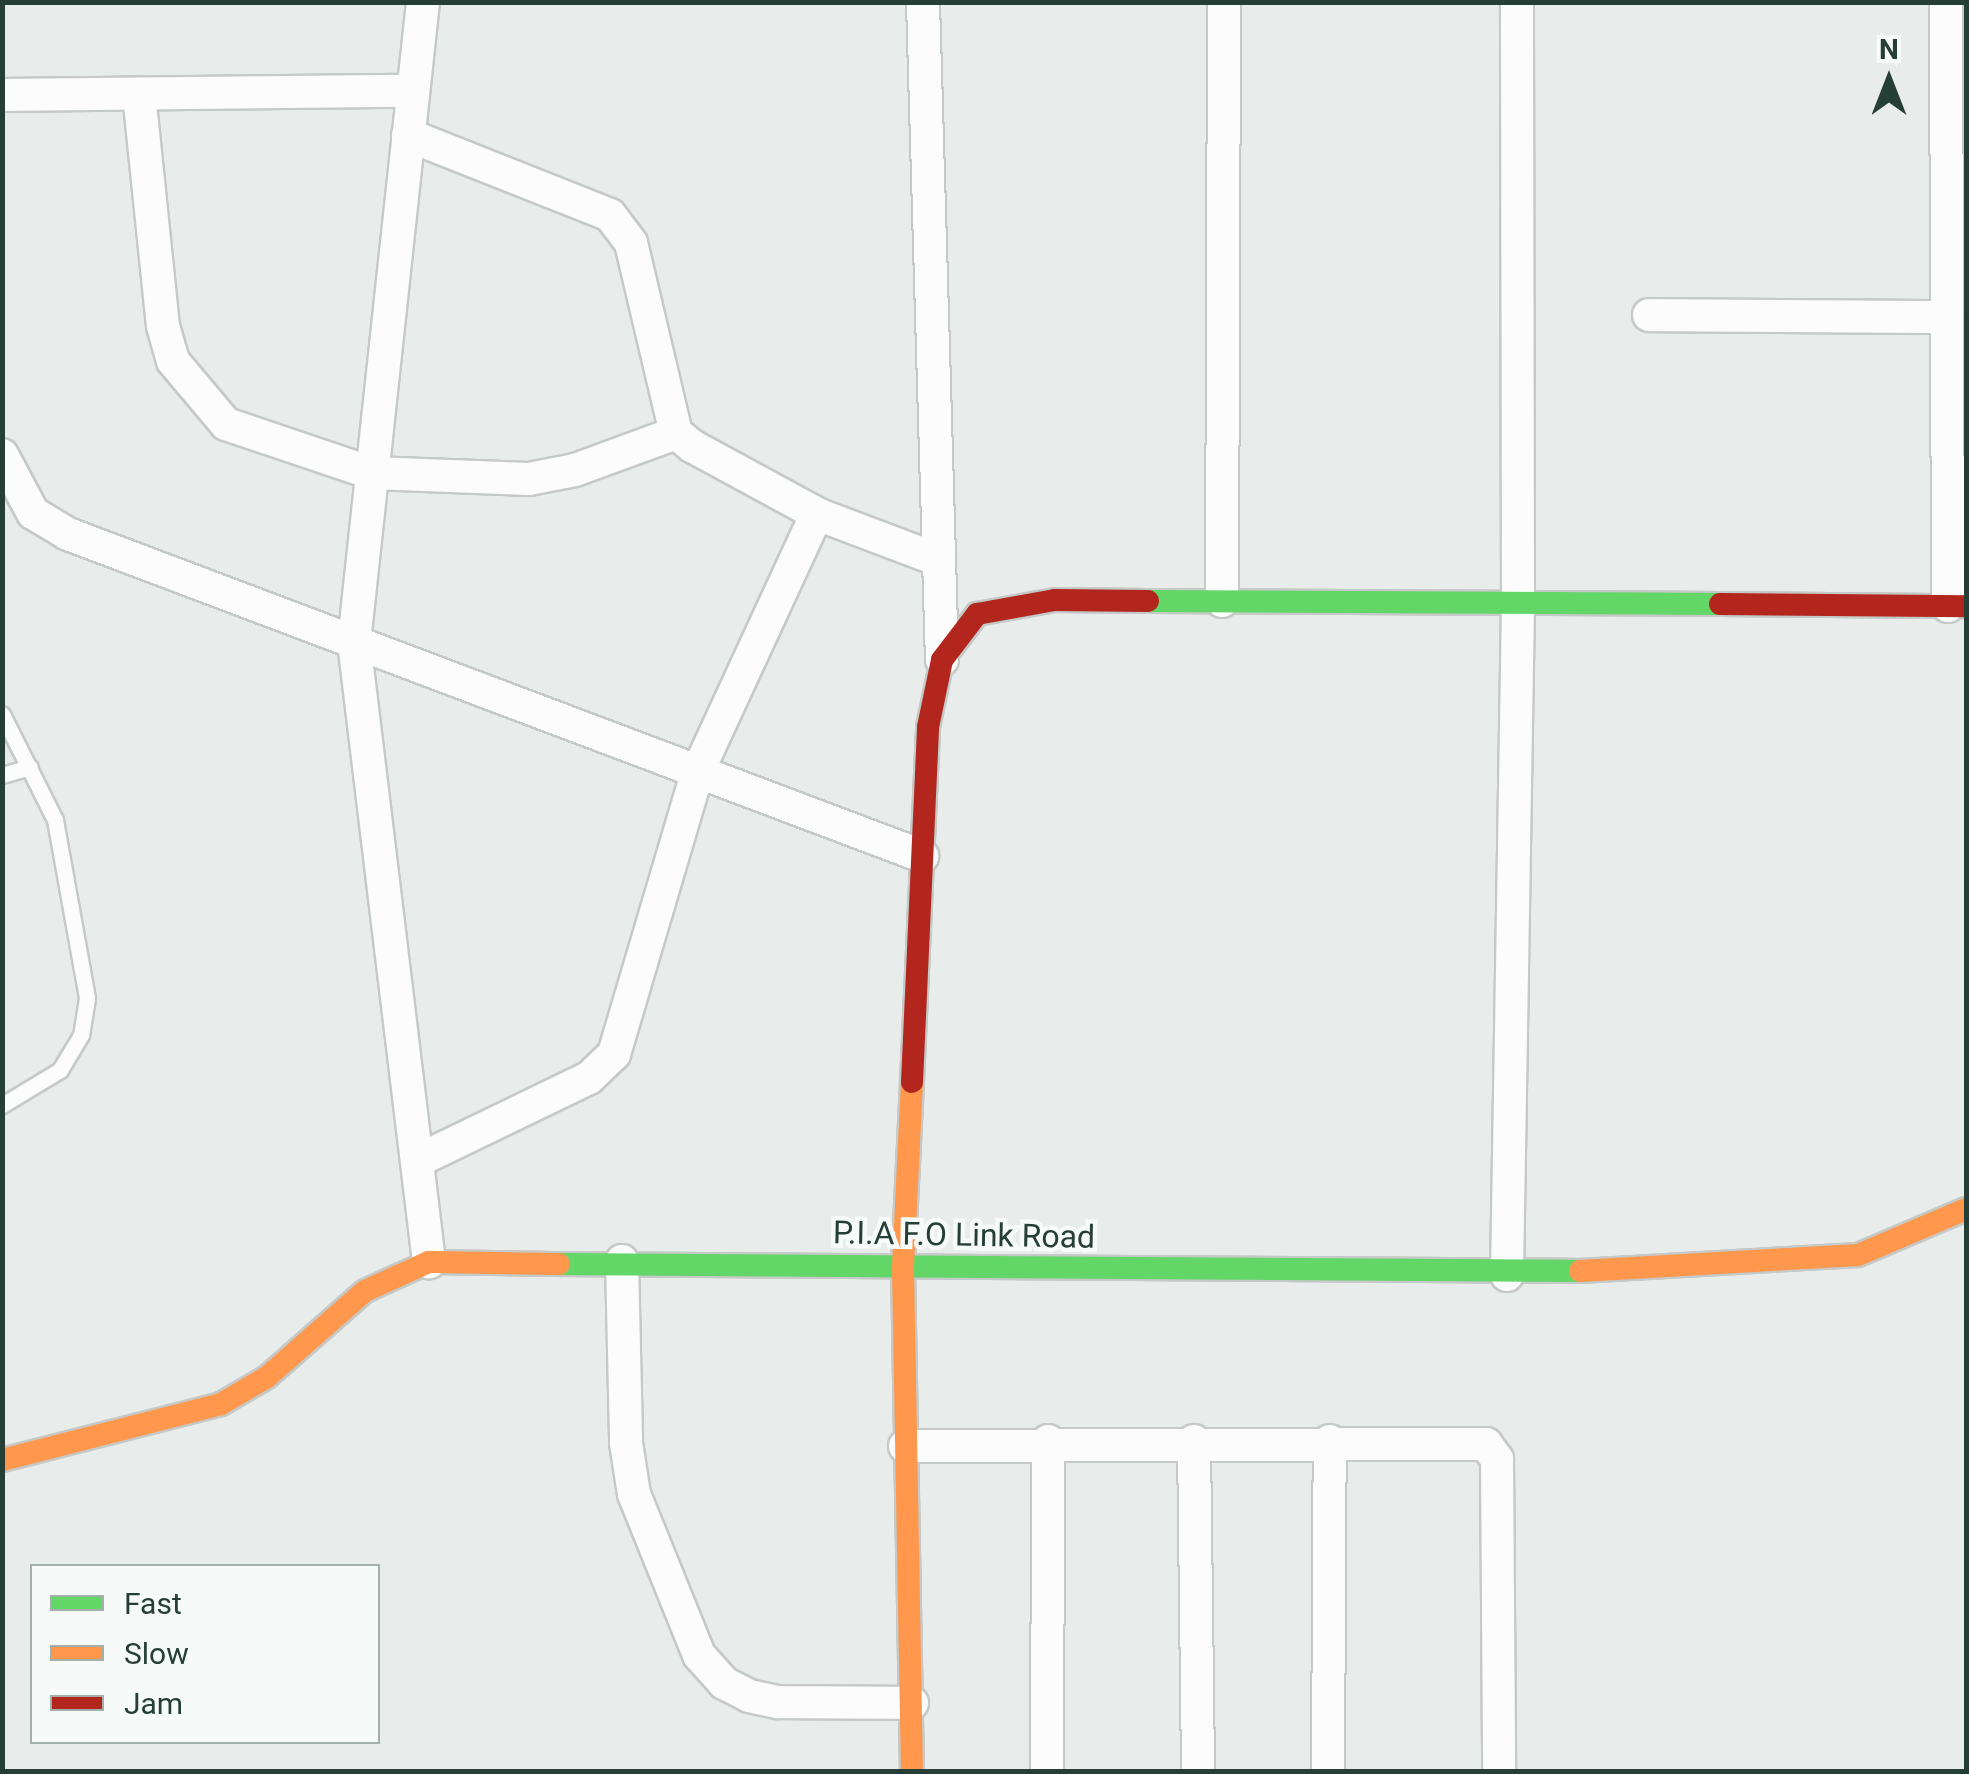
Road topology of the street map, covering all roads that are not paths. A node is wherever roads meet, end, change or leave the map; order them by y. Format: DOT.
graph roads {
  1 [pos="423,2"];
  2 [pos="923,2"];
  3 [pos="1224,2"];
  4 [pos="1517,2"];
  5 [pos="1946,2"];
  6 [pos="413,91"];
  7 [pos="140,94"];
  8 [pos="2,95"];
  9 [pos="408,135"];
  10 [pos="1649,315"];
  11 [pos="1947,317"];
  12 [pos="676,433"];
  13 [pos="2,455"];
  14 [pos="372,473"];
  15 [pos="818,514"];
  16 [pos="939,560"];
  17 [pos="1222,601"];
  18 [pos="1518,603"];
  19 [pos="1957,606"];
  20 [pos="354,642"];
  21 [pos="942,660"];
  22 [pos="2,714"];
  23 [pos="30,767"];
  24 [pos="698,771"];
  25 [pos="2,775"];
  26 [pos="922,856"];
  27 [pos="2,1105"];
  28 [pos="419,1160"];
  29 [pos="1966,1209"];
  30 [pos="622,1261"];
  31 [pos="429,1262"];
  32 [pos="903,1268"];
  33 [pos="1507,1276"];
  34 [pos="1048,1441"];
  35 [pos="1194,1441"];
  36 [pos="1330,1442"];
  37 [pos="905,1446"];
  38 [pos="2,1460"];
  39 [pos="912,1703"];
  40 [pos="912,1772"];
  41 [pos="1047,1772"];
  42 [pos="1198,1772"];
  43 [pos="1328,1772"];
  44 [pos="1500,1772"];
  1 -- 6 [label="street"];
  2 -- 16 [label="street"];
  3 -- 17 [label="street"];
  4 -- 18 [label="street"];
  5 -- 11 [label="street"];
  6 -- 7 [label="street"];
  6 -- 9 [label="street"];
  7 -- 8 [label="street"];
  7 -- 14 [label="street"];
  9 -- 12 [label="street"];
  9 -- 14 [label="street"];
  10 -- 11 [label="street"];
  11 -- 19 [label="street"];
  12 -- 14 [label="street"];
  12 -- 15 [label="street"];
  13 -- 20 [label="street"];
  14 -- 20 [label="street"];
  15 -- 16 [label="street"];
  15 -- 24 [label="street"];
  16 -- 21 [label="street"];
  17 -- 18 [label="street"];
  17 -- 21 [label="street"];
  18 -- 19 [label="street"];
  18 -- 33 [label="street"];
  20 -- 24 [label="street"];
  20 -- 28 [label="street"];
  21 -- 26 [label="street"];
  22 -- 23 [label="lane"];
  23 -- 25 [label="lane"];
  23 -- 27 [label="lane"];
  24 -- 26 [label="street"];
  24 -- 28 [label="street"];
  26 -- 32 [label="street"];
  28 -- 31 [label="street"];
  29 -- 33 [label="street, P.I.A F.O Link Road"];
  30 -- 31 [label="street, P.I.A F.O Link Road"];
  30 -- 32 [label="street, P.I.A F.O Link Road"];
  30 -- 39 [label="street"];
  31 -- 38 [label="street, P.I.A F.O Link Road"];
  32 -- 33 [label="street, P.I.A F.O Link Road"];
  32 -- 37 [label="street"];
  34 -- 35 [label="street"];
  34 -- 37 [label="street"];
  34 -- 41 [label="street"];
  35 -- 36 [label="street"];
  35 -- 42 [label="street"];
  36 -- 43 [label="street"];
  36 -- 44 [label="street"];
  37 -- 39 [label="street"];
  39 -- 40 [label="street"];
}
